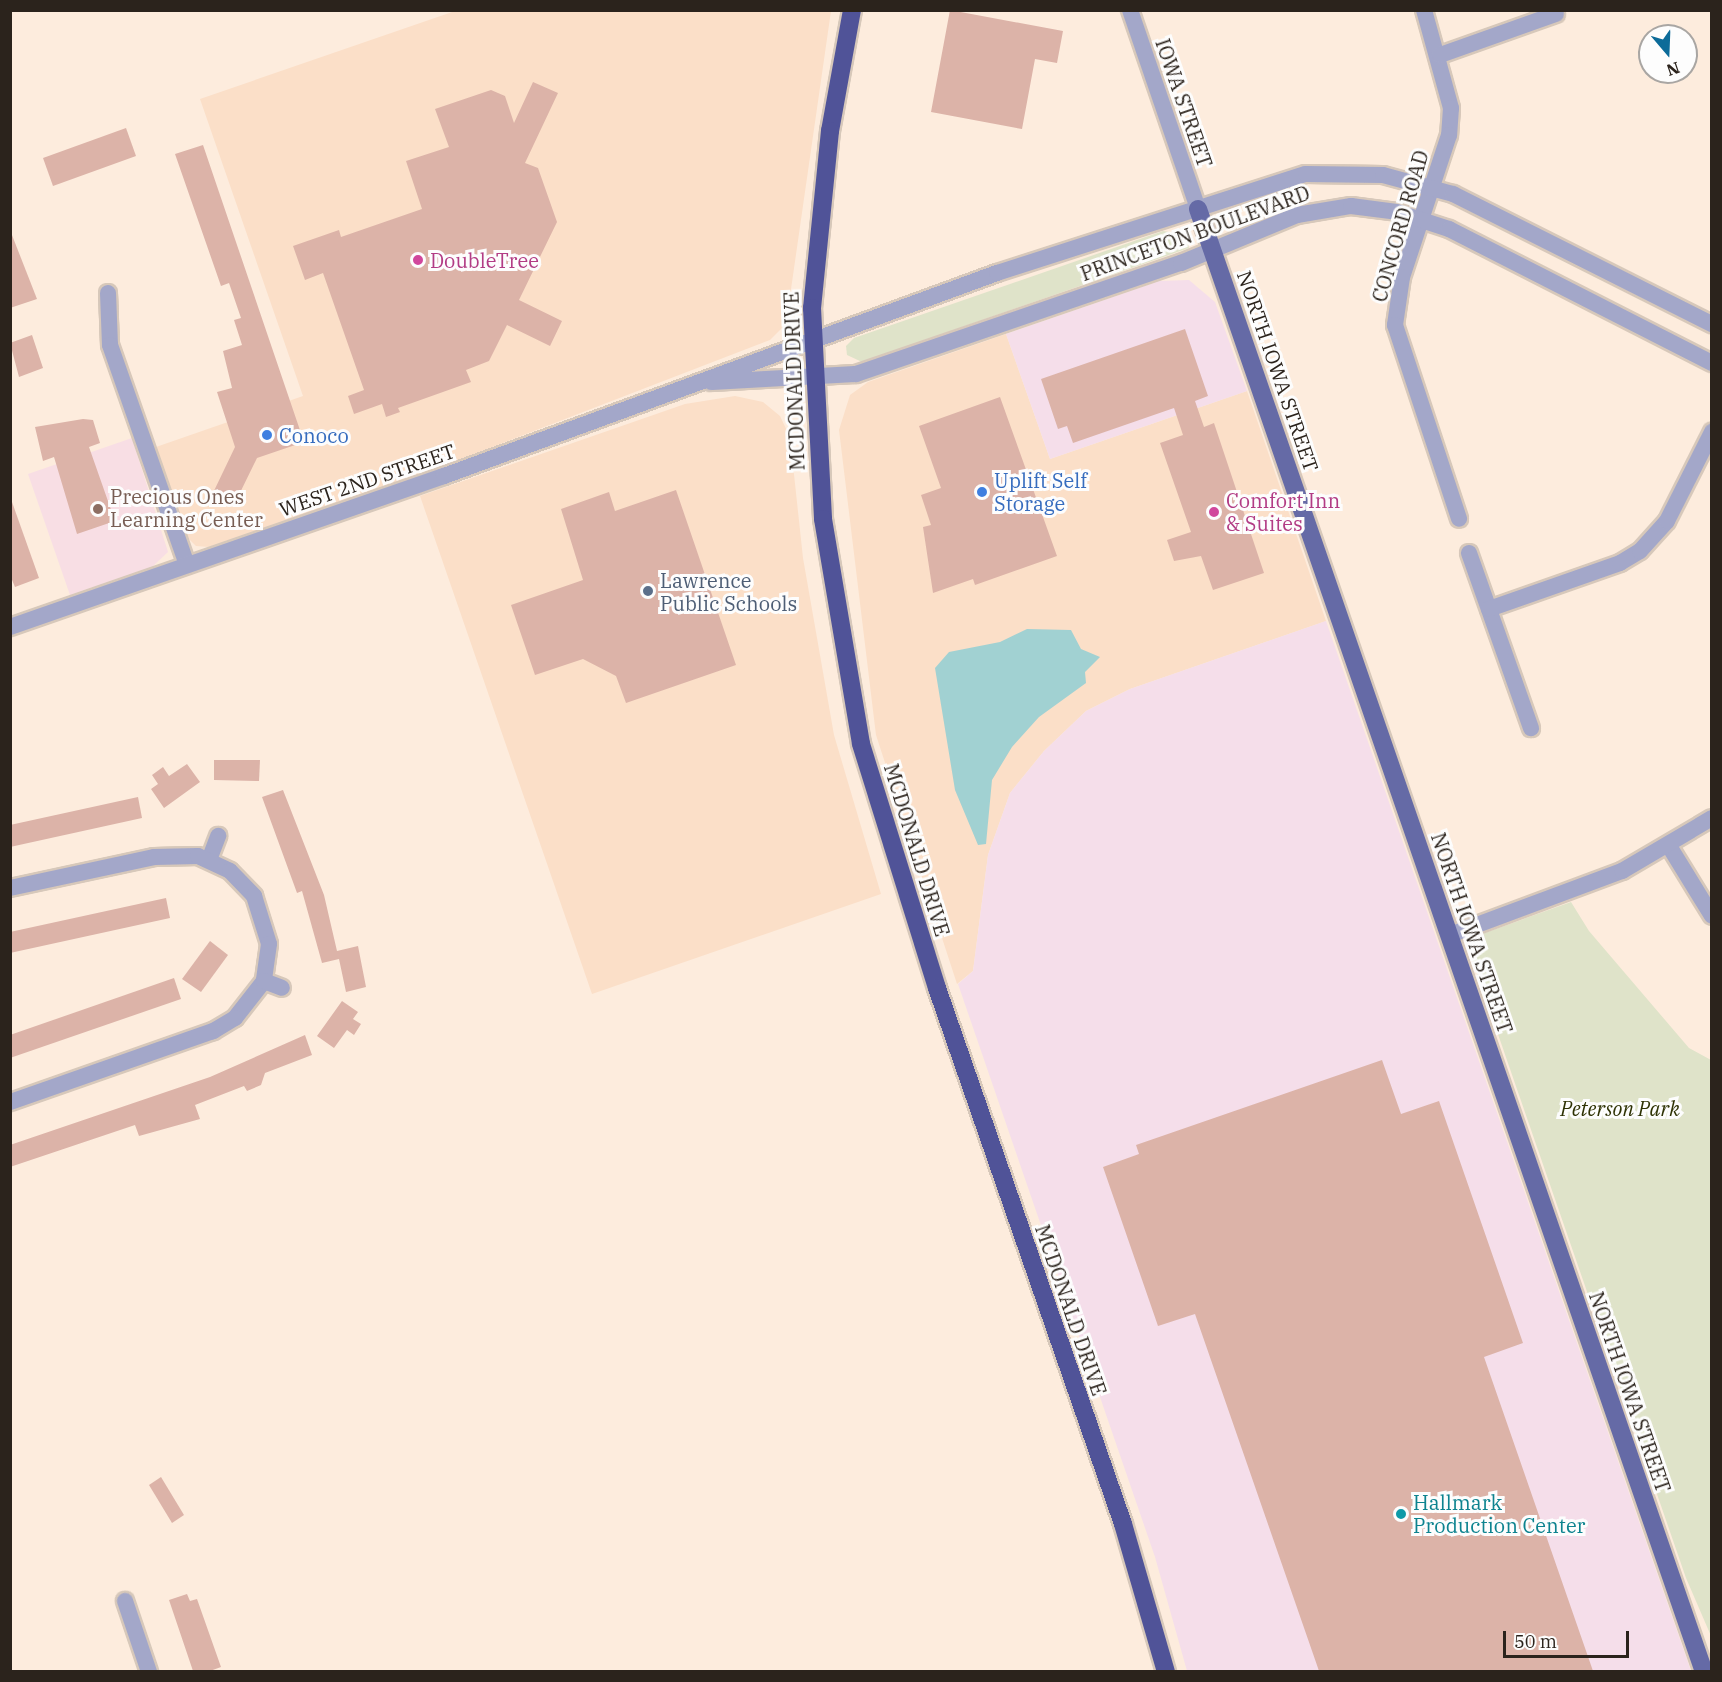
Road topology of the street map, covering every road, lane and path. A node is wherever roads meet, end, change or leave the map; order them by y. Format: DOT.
graph roads {
  1 [pos="852,10"];
  2 [pos="1130,10"];
  3 [pos="1424,10"];
  4 [pos="1556,14"];
  5 [pos="1440,55"];
  6 [pos="1432,187"];
  7 [pos="1198,209"];
  8 [pos="1423,219"];
  9 [pos="1212,249"];
  10 [pos="108,293"];
  11 [pos="1712,324"];
  12 [pos="812,338"];
  13 [pos="1712,363"];
  14 [pos="814,380"];
  15 [pos="702,382"];
  16 [pos="1712,432"];
  17 [pos="1459,519"];
  18 [pos="1470,553"];
  19 [pos="187,565"];
  20 [pos="1489,609"];
  21 [pos="10,627"];
  22 [pos="1531,728"];
  23 [pos="1712,819"];
  24 [pos="218,836"];
  25 [pos="1669,846"];
  26 [pos="209,860"];
  27 [pos="10,888"];
  28 [pos="1712,916"];
  29 [pos="1450,935"];
  30 [pos="264,981"];
  31 [pos="282,988"];
  32 [pos="10,1102"];
  33 [pos="125,1601"];
  34 [pos="149,1671"];
  35 [pos="1166,1671"];
  36 [pos="1704,1671"];
  1 -- 12 [label="highway, MCDONALD DRIVE"];
  2 -- 7 [label="street, IOWA STREET"];
  3 -- 5 [label="street, CONCORD ROAD"];
  4 -- 5 [label="street"];
  5 -- 6 [label="street, CONCORD ROAD"];
  6 -- 7 [label="street, PRINCETON BOULEVARD"];
  6 -- 8 [label="street, CONCORD ROAD"];
  6 -- 11 [label="street, PRINCETON BOULEVARD"];
  7 -- 9 [label="main road, NORTH IOWA STREET"];
  7 -- 12 [label="street, PRINCETON BOULEVARD"];
  8 -- 9 [label="street, PRINCETON BOULEVARD"];
  8 -- 13 [label="street, PRINCETON BOULEVARD"];
  8 -- 17 [label="street, CONCORD ROAD"];
  9 -- 14 [label="street, PRINCETON BOULEVARD"];
  9 -- 29 [label="main road, NORTH IOWA STREET"];
  10 -- 19 [label="street"];
  12 -- 14 [label="highway, MCDONALD DRIVE"];
  12 -- 15 [label="street, WEST 2ND STREET"];
  14 -- 15 [label="street, WEST 2ND STREET"];
  14 -- 35 [label="highway, MCDONALD DRIVE"];
  15 -- 19 [label="street, WEST 2ND STREET"];
  16 -- 20 [label="street"];
  18 -- 20 [label="street"];
  19 -- 21 [label="street, WEST 2ND STREET"];
  20 -- 22 [label="street"];
  23 -- 25 [label="street"];
  24 -- 26 [label="street"];
  25 -- 28 [label="street"];
  25 -- 29 [label="street"];
  26 -- 27 [label="street"];
  26 -- 30 [label="street"];
  29 -- 36 [label="main road, NORTH IOWA STREET"];
  30 -- 31 [label="street"];
  30 -- 32 [label="street"];
  33 -- 34 [label="street"];
}
